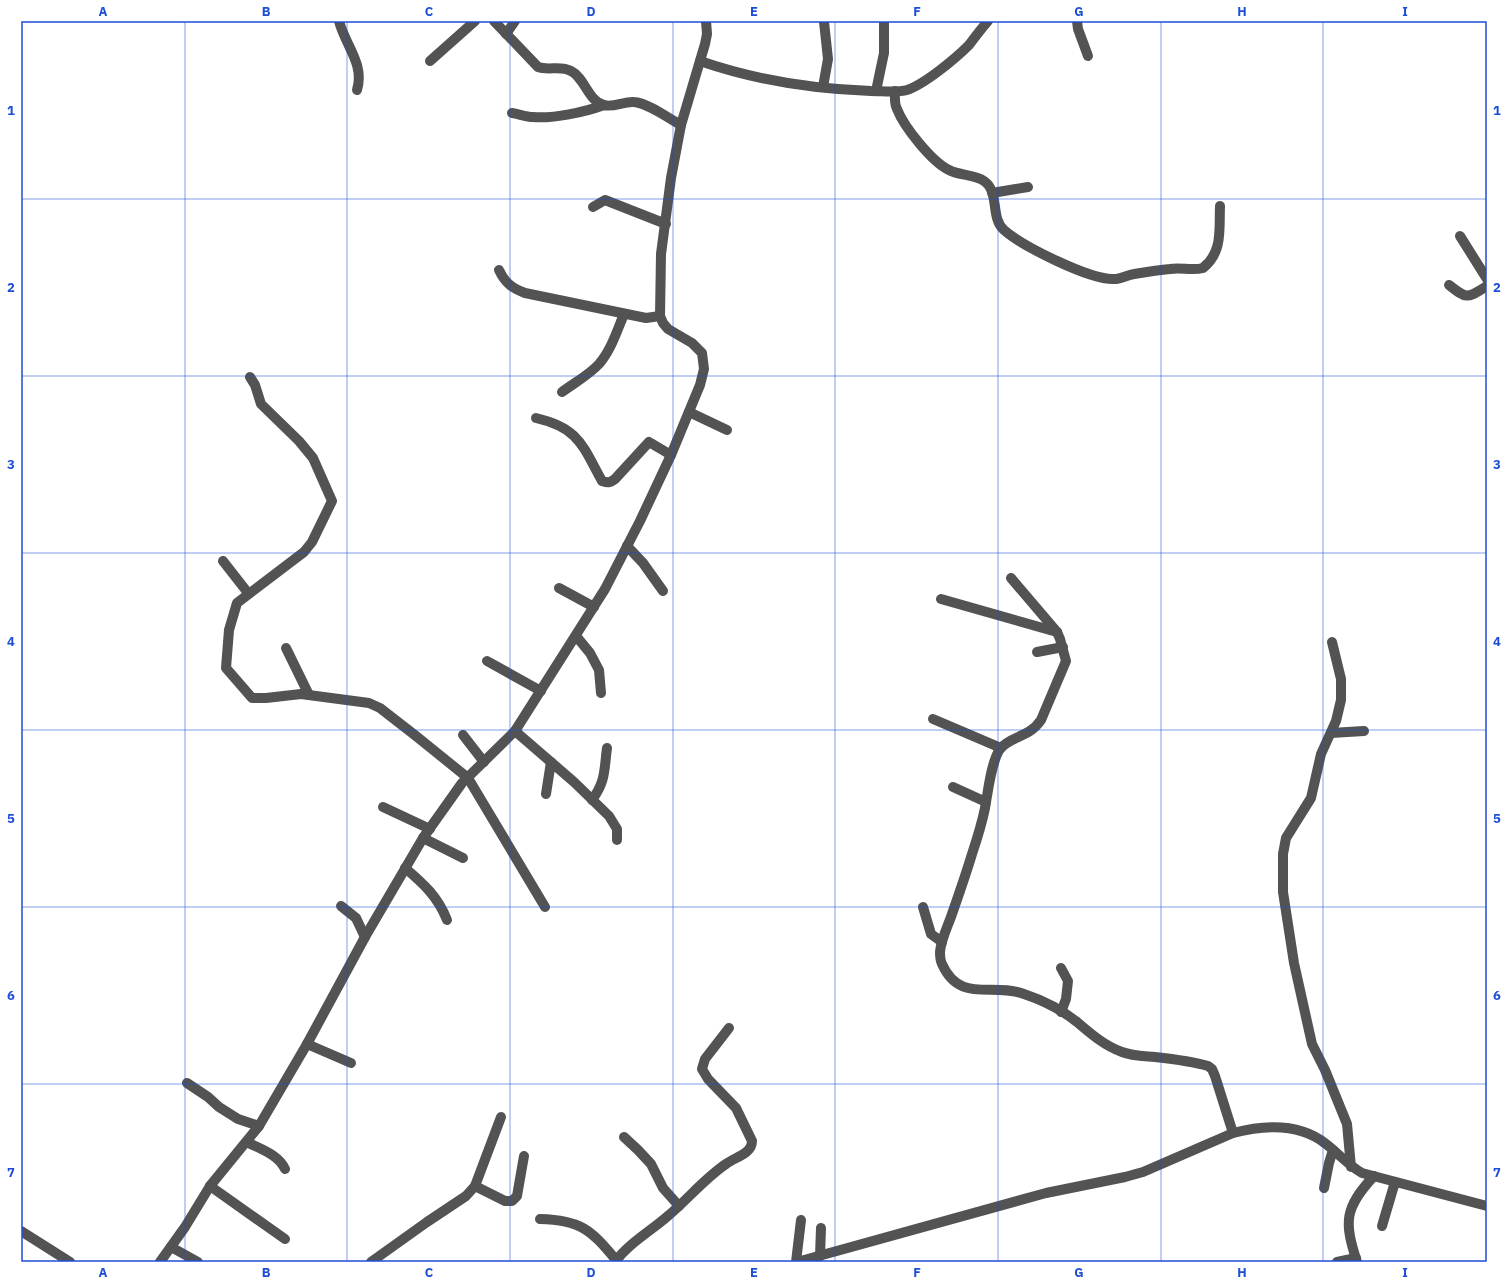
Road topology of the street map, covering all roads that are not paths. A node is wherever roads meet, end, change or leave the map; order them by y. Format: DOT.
graph roads {
  1 [pos="339,21"];
  2 [pos="474,21"];
  3 [pos="494,21"];
  4 [pos="515,21"];
  5 [pos="706,21"];
  6 [pos="884,21"];
  7 [pos="988,21"];
  8 [pos="1077,21"];
  9 [pos="824,22"];
  10 [pos="506,34"];
  11 [pos="1088,56"];
  12 [pos="430,61"];
  13 [pos="700,61"];
  14 [pos="823,87"];
  15 [pos="357,90"];
  16 [pos="876,91"];
  17 [pos="895,91"];
  18 [pos="604,105"];
  19 [pos="512,113"];
  20 [pos="681,125"];
  21 [pos="1028,186"];
  22 [pos="992,193"];
  23 [pos="1220,206"];
  24 [pos="593,207"];
  25 [pos="666,224"];
  26 [pos="1460,236"];
  27 [pos="498,270"];
  28 [pos="1487,279"];
  29 [pos="1449,285"];
  30 [pos="1487,286"];
  31 [pos="624,314"];
  32 [pos="660,316"];
  33 [pos="250,377"];
  34 [pos="562,392"];
  35 [pos="689,412"];
  36 [pos="536,418"];
  37 [pos="726,430"];
  38 [pos="671,455"];
  39 [pos="627,546"];
  40 [pos="223,562"];
  41 [pos="1011,578"];
  42 [pos="559,588"];
  43 [pos="663,591"];
  44 [pos="248,593"];
  45 [pos="941,599"];
  46 [pos="594,607"];
  47 [pos="1057,632"];
  48 [pos="576,636"];
  49 [pos="1332,642"];
  50 [pos="286,648"];
  51 [pos="1063,648"];
  52 [pos="1037,652"];
  53 [pos="487,661"];
  54 [pos="541,691"];
  55 [pos="601,693"];
  56 [pos="309,695"];
  57 [pos="933,719"];
  58 [pos="515,731"];
  59 [pos="1364,731"];
  60 [pos="1331,733"];
  61 [pos="463,736"];
  62 [pos="607,748"];
  63 [pos="1001,748"];
  64 [pos="484,762"];
  65 [pos="551,762"];
  66 [pos="468,778"];
  67 [pos="953,786"];
  68 [pos="546,794"];
  69 [pos="592,800"];
  70 [pos="986,802"];
  71 [pos="383,807"];
  72 [pos="430,829"];
  73 [pos="423,838"];
  74 [pos="617,840"];
  75 [pos="462,858"];
  76 [pos="405,868"];
  77 [pos="341,906"];
  78 [pos="545,907"];
  79 [pos="923,907"];
  80 [pos="447,920"];
  81 [pos="365,937"];
  82 [pos="942,942"];
  83 [pos="1061,968"];
  84 [pos="1061,1012"];
  85 [pos="729,1028"];
  86 [pos="308,1044"];
  87 [pos="351,1063"];
  88 [pos="187,1082"];
  89 [pos="501,1117"];
  90 [pos="259,1126"];
  91 [pos="1233,1133"];
  92 [pos="624,1137"];
  93 [pos="247,1142"];
  94 [pos="1333,1150"];
  95 [pos="524,1156"];
  96 [pos="1352,1167"];
  97 [pos="285,1169"];
  98 [pos="1374,1176"];
  99 [pos="1395,1182"];
  100 [pos="210,1186"];
  101 [pos="475,1186"];
  102 [pos="1324,1188"];
  103 [pos="679,1206"];
  104 [pos="1487,1206"];
  105 [pos="540,1219"];
  106 [pos="801,1220"];
  107 [pos="1382,1226"];
  108 [pos="821,1228"];
  109 [pos="21,1231"];
  110 [pos="285,1239"];
  111 [pos="171,1247"];
  112 [pos="820,1256"];
  113 [pos="1356,1260"];
  114 [pos="616,1261"];
  115 [pos="70,1262"];
  116 [pos="160,1262"];
  117 [pos="198,1262"];
  118 [pos="371,1262"];
  119 [pos="796,1262"];
  120 [pos="1337,1262"];
  1 -- 15 [label="street"];
  2 -- 12 [label="street"];
  3 -- 10 [label="street"];
  4 -- 10 [label="street"];
  5 -- 13 [label="street"];
  6 -- 16 [label="street"];
  7 -- 17 [label="street"];
  8 -- 11 [label="street"];
  9 -- 14 [label="street"];
  10 -- 18 [label="street"];
  13 -- 14 [label="street"];
  13 -- 20 [label="street"];
  14 -- 16 [label="street"];
  16 -- 17 [label="street"];
  17 -- 22 [label="street"];
  18 -- 19 [label="street"];
  18 -- 20 [label="street"];
  20 -- 25 [label="street"];
  21 -- 22 [label="street"];
  22 -- 23 [label="street"];
  24 -- 25 [label="street"];
  25 -- 32 [label="street"];
  26 -- 28 [label="street"];
  27 -- 31 [label="street"];
  29 -- 30 [label="street"];
  31 -- 32 [label="street"];
  31 -- 34 [label="street"];
  32 -- 35 [label="street"];
  33 -- 44 [label="street"];
  35 -- 37 [label="street"];
  35 -- 38 [label="street"];
  36 -- 38 [label="street"];
  38 -- 39 [label="street"];
  39 -- 43 [label="street"];
  39 -- 46 [label="street"];
  40 -- 44 [label="street"];
  41 -- 47 [label="street"];
  42 -- 46 [label="street"];
  44 -- 56 [label="street"];
  45 -- 47 [label="street"];
  46 -- 48 [label="street"];
  47 -- 51 [label="street"];
  48 -- 54 [label="street"];
  48 -- 55 [label="street"];
  49 -- 60 [label="street"];
  50 -- 56 [label="street"];
  51 -- 52 [label="street"];
  51 -- 63 [label="street"];
  53 -- 54 [label="street"];
  54 -- 58 [label="street"];
  56 -- 66 [label="street"];
  57 -- 63 [label="street"];
  58 -- 64 [label="street"];
  58 -- 65 [label="street"];
  59 -- 60 [label="street"];
  60 -- 96 [label="street"];
  61 -- 64 [label="street"];
  62 -- 69 [label="street"];
  63 -- 70 [label="street"];
  64 -- 66 [label="street"];
  65 -- 68 [label="street"];
  65 -- 69 [label="street"];
  66 -- 72 [label="street"];
  66 -- 78 [label="street"];
  67 -- 70 [label="street"];
  69 -- 74 [label="street"];
  70 -- 82 [label="street"];
  71 -- 72 [label="street"];
  72 -- 73 [label="street"];
  73 -- 75 [label="street"];
  73 -- 76 [label="street"];
  76 -- 80 [label="street"];
  76 -- 81 [label="street"];
  77 -- 81 [label="street"];
  79 -- 82 [label="street"];
  81 -- 86 [label="street"];
  82 -- 84 [label="street"];
  83 -- 84 [label="street"];
  84 -- 91 [label="street"];
  85 -- 103 [label="street"];
  86 -- 87 [label="street"];
  86 -- 90 [label="street"];
  88 -- 90 [label="street"];
  89 -- 101 [label="street"];
  90 -- 93 [label="street"];
  91 -- 94 [label="street"];
  91 -- 112 [label="street"];
  92 -- 103 [label="street"];
  93 -- 97 [label="street"];
  93 -- 100 [label="street"];
  94 -- 96 [label="street"];
  94 -- 102 [label="street"];
  95 -- 101 [label="street"];
  96 -- 98 [label="street"];
  98 -- 99 [label="street"];
  98 -- 113 [label="street"];
  99 -- 104 [label="street"];
  99 -- 107 [label="street"];
  100 -- 110 [label="street"];
  100 -- 111 [label="street"];
  101 -- 118 [label="street"];
  103 -- 114 [label="street"];
  105 -- 114 [label="street"];
  106 -- 119 [label="street"];
  108 -- 112 [label="street"];
  109 -- 115 [label="street"];
  111 -- 116 [label="street"];
  111 -- 117 [label="street"];
  112 -- 119 [label="street"];
  113 -- 120 [label="street"];
}
